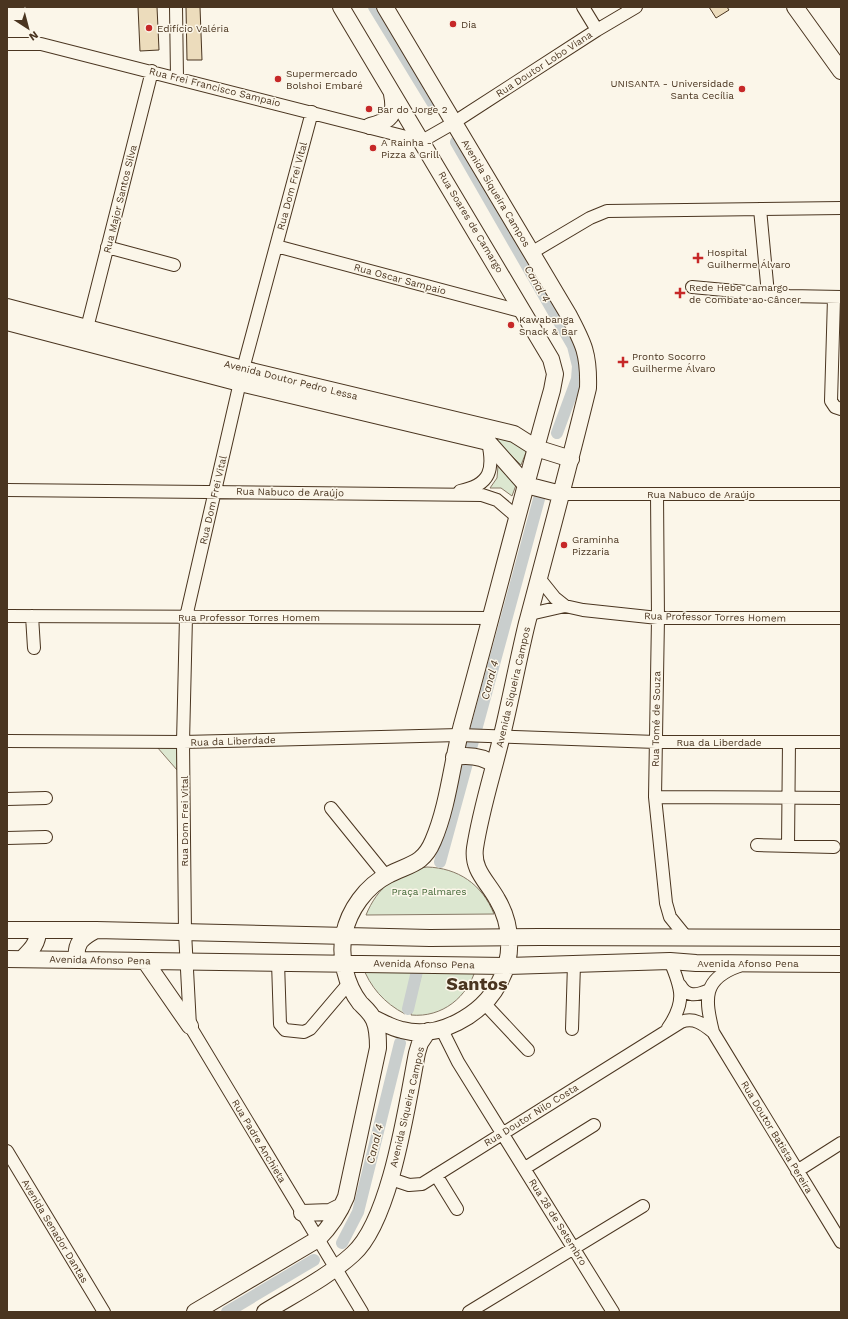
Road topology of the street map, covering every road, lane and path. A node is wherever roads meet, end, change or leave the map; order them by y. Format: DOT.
graph roads {
  1 [pos="176,7"];
  2 [pos="341,7"];
  3 [pos="385,7"];
  4 [pos="583,7"];
  5 [pos="636,7"];
  6 [pos="794,7"];
  7 [pos="597,30"];
  8 [pos="7,44"];
  9 [pos="152,71"];
  10 [pos="841,71"];
  11 [pos="177,77"];
  12 [pos="392,92"];
  13 [pos="312,112"];
  14 [pos="452,124"];
  15 [pos="370,126"];
  16 [pos="425,139"];
  17 [pos="841,208"];
  18 [pos="760,209"];
  19 [pos="276,246"];
  20 [pos="108,247"];
  21 [pos="531,253"];
  22 [pos="174,265"];
  23 [pos="692,287"];
  24 [pos="768,294"];
  25 [pos="838,297"];
  26 [pos="7,307"];
  27 [pos="524,312"];
  28 [pos="7,322"];
  29 [pos="87,328"];
  30 [pos="242,376"];
  31 [pos="841,409"];
  32 [pos="488,442"];
  33 [pos="541,450"];
  34 [pos="568,458"];
  35 [pos="529,486"];
  36 [pos="7,490"];
  37 [pos="214,491"];
  38 [pos="558,493"];
  39 [pos="447,494"];
  40 [pos="657,494"];
  41 [pos="841,494"];
  42 [pos="517,517"];
  43 [pos="539,578"];
  44 [pos="565,606"];
  45 [pos="530,614"];
  46 [pos="7,616"];
  47 [pos="32,616"];
  48 [pos="186,617"];
  49 [pos="491,618"];
  50 [pos="658,618"];
  51 [pos="841,618"];
  52 [pos="34,648"];
  53 [pos="464,735"];
  54 [pos="498,735"];
  55 [pos="7,741"];
  56 [pos="183,742"];
  57 [pos="656,742"];
  58 [pos="789,742"];
  59 [pos="841,742"];
  60 [pos="460,756"];
  61 [pos="490,762"];
  62 [pos="656,797"];
  63 [pos="789,797"];
  64 [pos="46,798"];
  65 [pos="841,798"];
  66 [pos="7,799"];
  67 [pos="331,808"];
  68 [pos="46,837"];
  69 [pos="7,838"];
  70 [pos="757,846"];
  71 [pos="788,846"];
  72 [pos="834,847"];
  73 [pos="386,876"];
  74 [pos="7,930"];
  75 [pos="38,930"];
  76 [pos="96,930"];
  77 [pos="185,932"];
  78 [pos="344,935"];
  79 [pos="509,936"];
  80 [pos="686,938"];
  81 [pos="841,938"];
  82 [pos="14,959"];
  83 [pos="77,960"];
  84 [pos="145,961"];
  85 [pos="186,961"];
  86 [pos="670,961"];
  87 [pos="278,962"];
  88 [pos="343,962"];
  89 [pos="747,962"];
  90 [pos="574,964"];
  91 [pos="841,964"];
  92 [pos="506,966"];
  93 [pos="349,983"];
  94 [pos="680,984"];
  95 [pos="708,990"];
  96 [pos="484,1003"];
  97 [pos="379,1020"];
  98 [pos="190,1026"];
  99 [pos="667,1029"];
  100 [pos="430,1030"];
  101 [pos="572,1030"];
  102 [pos="713,1032"];
  103 [pos="528,1050"];
  104 [pos="594,1125"];
  105 [pos="503,1133"];
  106 [pos="841,1143"];
  107 [pos="7,1151"];
  108 [pos="525,1168"];
  109 [pos="797,1171"];
  110 [pos="436,1176"];
  111 [pos="391,1178"];
  112 [pos="342,1206"];
  113 [pos="643,1206"];
  114 [pos="457,1209"];
  115 [pos="302,1213"];
  116 [pos="320,1241"];
  117 [pos="841,1242"];
  118 [pos="573,1247"];
  119 [pos="334,1265"];
  120 [pos="104,1312"];
  121 [pos="195,1312"];
  122 [pos="265,1312"];
  123 [pos="362,1312"];
  124 [pos="469,1312"];
  125 [pos="613,1312"];
  1 -- 11 [label="street"];
  2 -- 12 [label="main road, Rua Soares de Camargo"];
  3 -- 14 [label="main road, Avenida Siqueira Campos"];
  4 -- 7 [label="street"];
  5 -- 7 [label="street, Rua Doutor Lobo Viana"];
  6 -- 10 [label="main road"];
  7 -- 14 [label="street, Rua Doutor Lobo Viana"];
  8 -- 9 [label="street, Rua Frei Francisco Sampaio"];
  9 -- 11 [label="street, Rua Frei Francisco Sampaio"];
  9 -- 20 [label="street, Rua Major Santos Silva"];
  11 -- 13 [label="street, Rua Frei Francisco Sampaio"];
  12 -- 15 [label="main road"];
  12 -- 16 [label="main road, Rua Soares de Camargo"];
  13 -- 15 [label="street, Rua Frei Francisco Sampaio"];
  13 -- 19 [label="street, Rua Dom Frei Vital"];
  14 -- 16 [label="street, Rua Doutor Lobo Viana"];
  14 -- 21 [label="main road, Avenida Siqueira Campos"];
  15 -- 16 [label="street, Rua Frei Francisco Sampaio"];
  16 -- 27 [label="main road, Rua Soares de Camargo"];
  17 -- 18 [label="street"];
  18 -- 21 [label="street"];
  18 -- 24 [label="street"];
  19 -- 27 [label="street, Rua Oscar Sampaio"];
  19 -- 30 [label="street, Rua Dom Frei Vital"];
  20 -- 22 [label="street"];
  20 -- 29 [label="street, Rua Major Santos Silva"];
  21 -- 34 [label="main road, Avenida Siqueira Campos"];
  23 -- 24 [label="street"];
  24 -- 25 [label="street"];
  25 -- 31 [label="street"];
  26 -- 29 [label="main road, Avenida Doutor Pedro Lessa"];
  27 -- 33 [label="main road, Rua Soares de Camargo"];
  28 -- 30 [label="main road, Avenida Doutor Pedro Lessa"];
  29 -- 30 [label="main road, Avenida Doutor Pedro Lessa"];
  30 -- 32 [label="main road, Avenida Doutor Pedro Lessa"];
  30 -- 33 [label="main road, Avenida Doutor Pedro Lessa"];
  30 -- 37 [label="street, Rua Dom Frei Vital"];
  32 -- 35 [label="main road"];
  32 -- 39 [label="street"];
  33 -- 34 [label="main road, Avenida Doutor Pedro Lessa"];
  33 -- 35 [label="main road"];
  34 -- 38 [label="main road, Avenida Siqueira Campos"];
  35 -- 38 [label="main road"];
  35 -- 42 [label="main road"];
  36 -- 37 [label="street, Rua Nabuco de Araújo"];
  37 -- 39 [label="street, Rua Nabuco de Araújo"];
  37 -- 48 [label="street, Rua Dom Frei Vital"];
  38 -- 40 [label="street, Rua Nabuco de Araújo"];
  38 -- 43 [label="main road, Avenida Siqueira Campos"];
  39 -- 42 [label="street, Rua Nabuco de Araújo"];
  40 -- 41 [label="street, Rua Nabuco de Araújo"];
  40 -- 50 [label="street, Rua Tomé de Souza"];
  42 -- 49 [label="main road"];
  43 -- 44 [label="street"];
  43 -- 45 [label="main road, Avenida Siqueira Campos"];
  44 -- 45 [label="street, Rua Professor Torres Homem"];
  44 -- 50 [label="street, Rua Professor Torres Homem"];
  45 -- 54 [label="main road, Avenida Siqueira Campos"];
  46 -- 47 [label="street, Rua Professor Torres Homem"];
  47 -- 48 [label="street, Rua Professor Torres Homem"];
  47 -- 52 [label="street"];
  48 -- 49 [label="street, Rua Professor Torres Homem"];
  48 -- 56 [label="street, Rua Dom Frei Vital"];
  49 -- 53 [label="main road"];
  50 -- 51 [label="street, Rua Professor Torres Homem"];
  50 -- 57 [label="street, Rua Tomé de Souza"];
  53 -- 54 [label="street, Rua da Liberdade"];
  53 -- 56 [label="street, Rua da Liberdade"];
  53 -- 60 [label="main road"];
  54 -- 57 [label="street, Rua da Liberdade"];
  54 -- 61 [label="main road, Avenida Siqueira Campos"];
  55 -- 56 [label="street, Rua da Liberdade"];
  56 -- 77 [label="street, Rua Dom Frei Vital"];
  57 -- 58 [label="street, Rua da Liberdade"];
  57 -- 62 [label="street, Rua Tomé de Souza"];
  58 -- 59 [label="street, Rua da Liberdade"];
  58 -- 63 [label="street"];
  60 -- 61 [label="main road"];
  60 -- 73 [label="main road"];
  61 -- 79 [label="main road, Avenida Siqueira Campos"];
  62 -- 63 [label="street"];
  62 -- 80 [label="street, Rua Tomé de Souza"];
  63 -- 65 [label="street"];
  63 -- 71 [label="street"];
  64 -- 66 [label="street"];
  67 -- 73 [label="street"];
  68 -- 69 [label="street"];
  70 -- 71 [label="street"];
  71 -- 72 [label="street"];
  73 -- 78 [label="main road"];
  74 -- 75 [label="main road"];
  75 -- 76 [label="main road"];
  75 -- 82 [label="main road"];
  76 -- 77 [label="main road"];
  76 -- 83 [label="main road"];
  77 -- 78 [label="main road"];
  77 -- 85 [label="street, Rua Padre Anchieta"];
  78 -- 79 [label="main road"];
  78 -- 88 [label="main road"];
  79 -- 80 [label="main road"];
  79 -- 92 [label="main road, Avenida Siqueira Campos"];
  80 -- 81 [label="main road"];
  82 -- 83 [label="main road, Avenida Afonso Pena"];
  83 -- 84 [label="main road, Avenida Afonso Pena"];
  84 -- 85 [label="main road, Avenida Afonso Pena"];
  84 -- 98 [label="main road"];
  85 -- 87 [label="main road, Avenida Afonso Pena"];
  85 -- 98 [label="street, Rua Padre Anchieta"];
  86 -- 89 [label="main road, Avenida Afonso Pena"];
  86 -- 90 [label="main road, Avenida Afonso Pena"];
  86 -- 94 [label="street"];
  87 -- 88 [label="main road, Avenida Afonso Pena"];
  87 -- 93 [label="street"];
  88 -- 92 [label="main road, Avenida Afonso Pena"];
  88 -- 93 [label="main road"];
  89 -- 91 [label="main road, Avenida Afonso Pena"];
  89 -- 95 [label="street"];
  90 -- 92 [label="main road, Avenida Afonso Pena"];
  90 -- 101 [label="street"];
  92 -- 96 [label="main road, Avenida Siqueira Campos"];
  93 -- 97 [label="main road"];
  94 -- 95 [label="street"];
  94 -- 99 [label="street"];
  95 -- 102 [label="street, Rua Doutor Batista Pereira"];
  96 -- 100 [label="main road, Avenida Siqueira Campos"];
  96 -- 103 [label="street"];
  97 -- 100 [label="main road"];
  97 -- 112 [label="main road"];
  98 -- 115 [label="street, Rua Padre Anchieta"];
  99 -- 102 [label="street, Rua Doutor Batista Pereira"];
  99 -- 105 [label="street, Rua Doutor Nilo Costa"];
  100 -- 105 [label="street, Rua 28 de Setembro"];
  100 -- 111 [label="main road, Avenida Siqueira Campos"];
  102 -- 109 [label="street, Rua Doutor Batista Pereira"];
  104 -- 108 [label="street"];
  105 -- 108 [label="street, Rua 28 de Setembro"];
  105 -- 110 [label="street, Rua Doutor Nilo Costa"];
  106 -- 109 [label="street"];
  107 -- 120 [label="street, Avenida Senador Dantas"];
  108 -- 118 [label="street, Rua 28 de Setembro"];
  109 -- 117 [label="street, Rua Doutor Batista Pereira"];
  110 -- 111 [label="street, Rua Doutor Nilo Costa"];
  110 -- 114 [label="street"];
  111 -- 119 [label="main road, Avenida Siqueira Campos"];
  112 -- 115 [label="main road"];
  112 -- 116 [label="main road"];
  113 -- 118 [label="street"];
  115 -- 116 [label="street, Rua Padre Anchieta"];
  116 -- 119 [label="street, Rua Padre Anchieta"];
  116 -- 121 [label="main road"];
  118 -- 124 [label="street"];
  118 -- 125 [label="street, Rua 28 de Setembro"];
  119 -- 122 [label="main road, Avenida Siqueira Campos"];
  119 -- 123 [label="street, Rua Padre Anchieta"];
}
